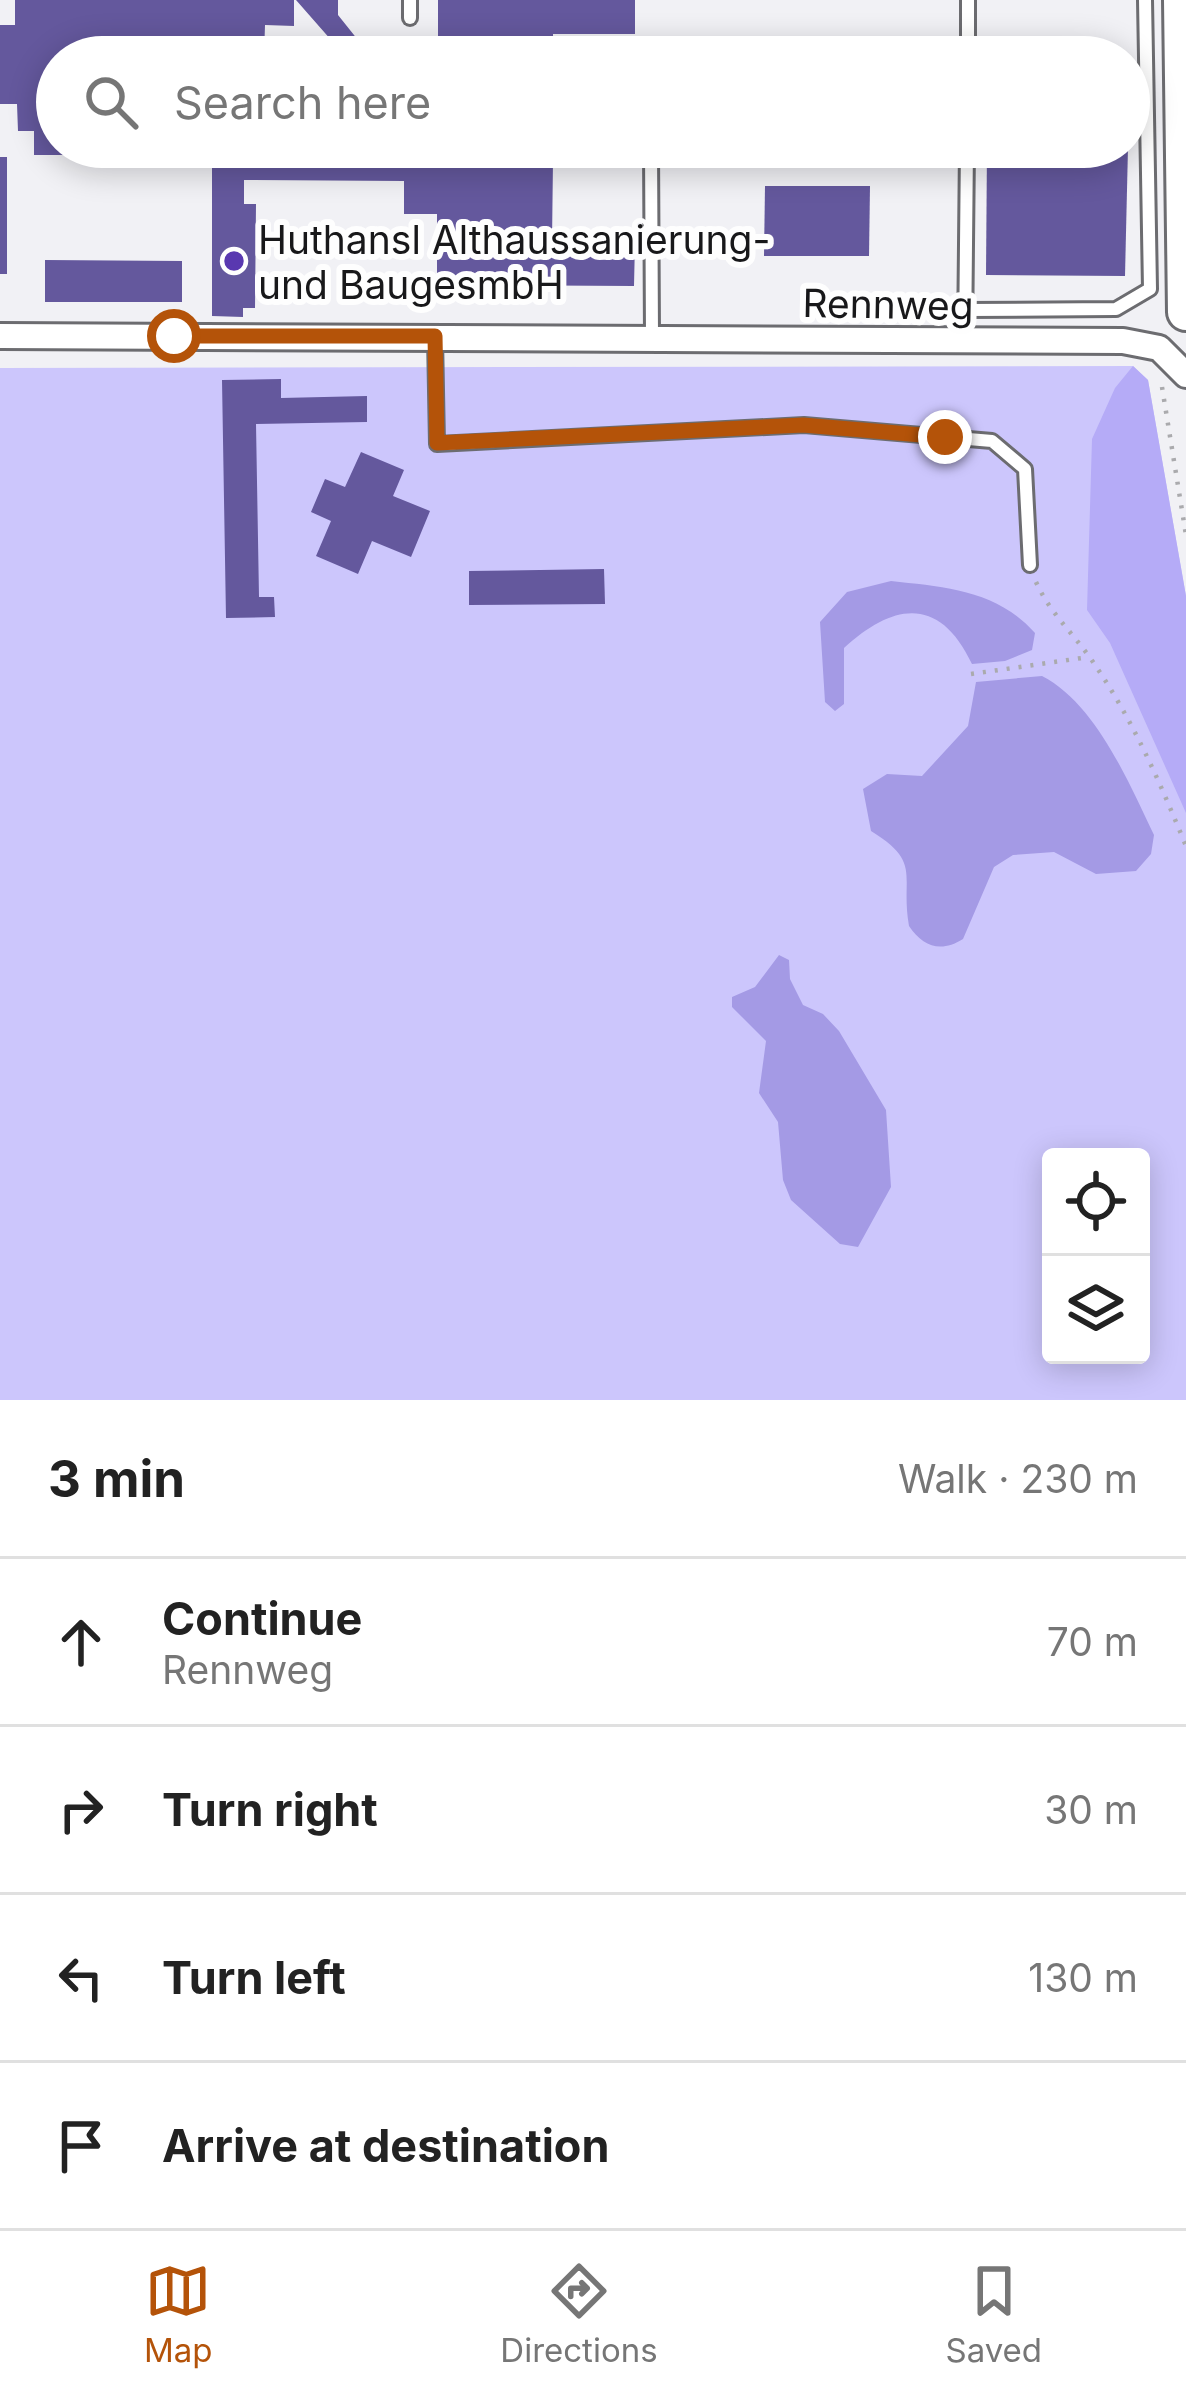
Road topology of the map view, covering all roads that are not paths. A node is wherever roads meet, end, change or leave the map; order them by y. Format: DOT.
graph roads {
  1 [pos="410,0"];
  2 [pos="968,0"];
  3 [pos="1144,0"];
  4 [pos="1182,0"];
  5 [pos="410,18"];
  6 [pos="968,36"];
  7 [pos="1145,36"];
  8 [pos="651,168"];
  9 [pos="967,168"];
  10 [pos="1147,168"];
  11 [pos="966,310"];
  12 [pos="1186,311"];
  13 [pos="652,335"];
  14 [pos="0,336"];
  15 [pos="435,336"];
  16 [pos="965,343"];
  17 [pos="1186,375"];
  18 [pos="1030,565"];
  1 -- 5 [label="lane"];
  2 -- 6 [label="lane"];
  3 -- 7 [label="lane"];
  4 -- 12 [label="main road"];
  8 -- 13 [label="lane"];
  9 -- 11 [label="lane"];
  10 -- 11 [label="lane"];
  11 -- 16 [label="lane"];
  13 -- 15 [label="street, Rennweg"];
  13 -- 16 [label="street, Rennweg"];
  14 -- 15 [label="street, Rennweg"];
  15 -- 18 [label="lane"];
  16 -- 17 [label="street, Rennweg"];
}
